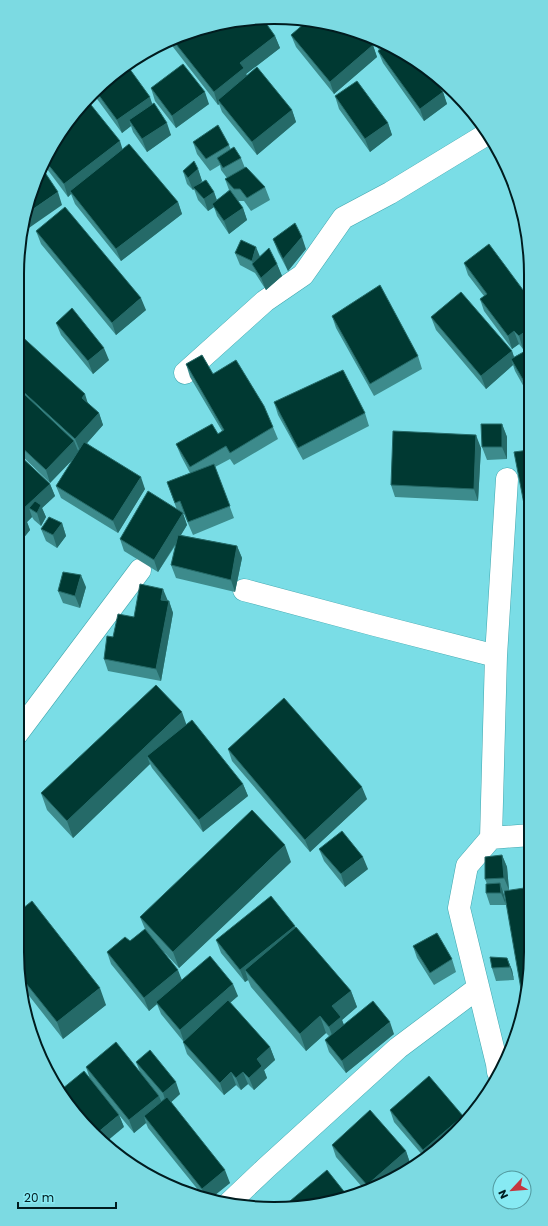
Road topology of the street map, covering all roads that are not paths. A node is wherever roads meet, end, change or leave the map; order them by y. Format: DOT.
graph roads {
  1 [pos="483,136"];
  2 [pos="185,373"];
  3 [pos="507,479"];
  4 [pos="140,570"];
  5 [pos="244,590"];
  6 [pos="496,656"];
  7 [pos="24,725"];
  8 [pos="524,836"];
  9 [pos="491,838"];
  10 [pos="478,988"];
  11 [pos="497,1065"];
  12 [pos="234,1199"];
  1 -- 2 [label="street"];
  3 -- 6 [label="street"];
  4 -- 7 [label="street"];
  5 -- 6 [label="street"];
  6 -- 9 [label="street"];
  8 -- 9 [label="street"];
  9 -- 10 [label="street"];
  10 -- 11 [label="street"];
  10 -- 12 [label="street"];
}
